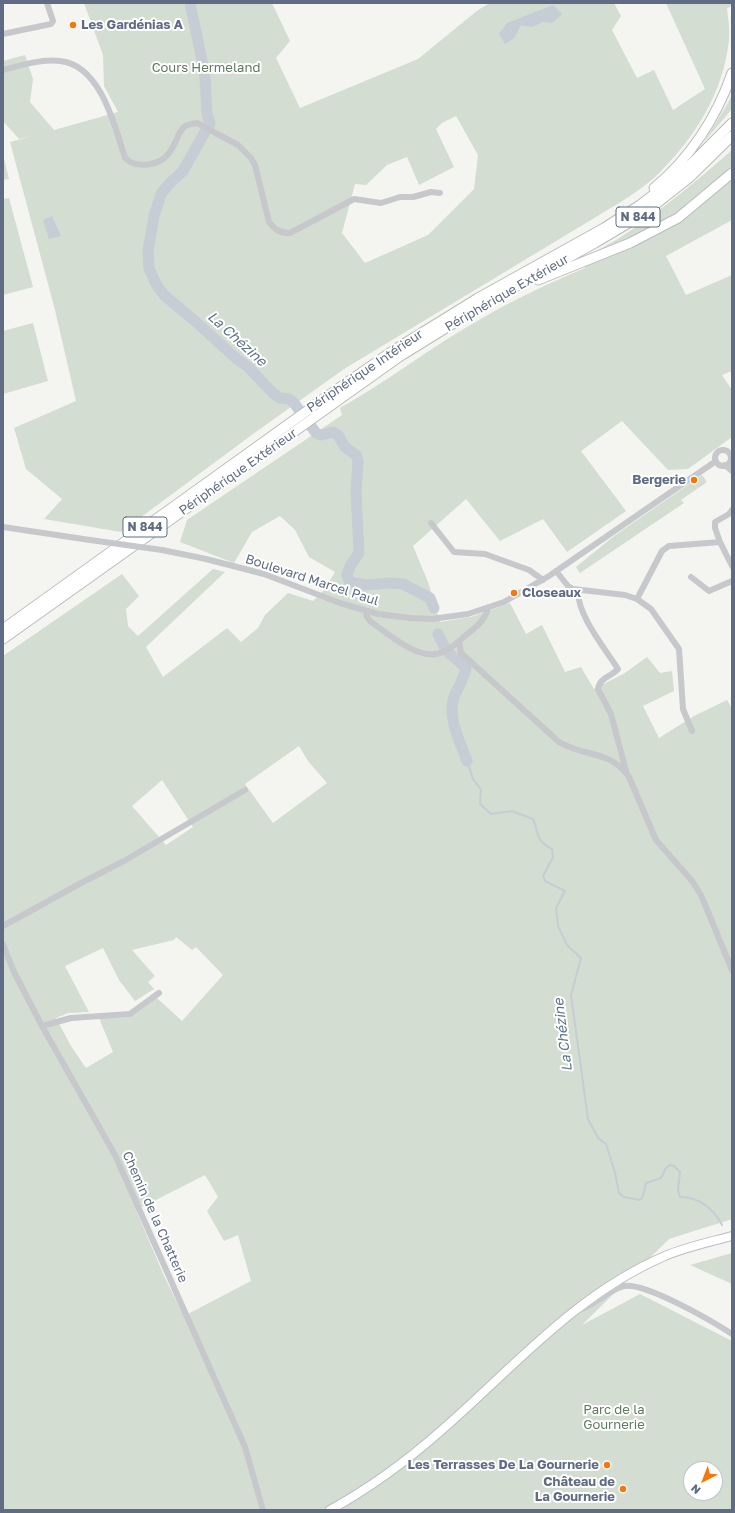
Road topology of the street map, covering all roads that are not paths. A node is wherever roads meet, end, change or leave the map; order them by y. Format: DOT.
graph roads {
  1 [pos="47,3"];
  2 [pos="3,34"];
  3 [pos="3,70"];
  4 [pos="732,73"];
  5 [pos="732,123"];
  6 [pos="732,136"];
  7 [pos="732,173"];
  8 [pos="440,193"];
  9 [pos="640,205"];
  10 [pos="531,278"];
  11 [pos="730,450"];
  12 [pos="716,461"];
  13 [pos="731,462"];
  14 [pos="725,466"];
  15 [pos="732,471"];
  16 [pos="732,510"];
  17 [pos="431,523"];
  18 [pos="3,526"];
  19 [pos="720,542"];
  20 [pos="732,566"];
  21 [pos="556,571"];
  22 [pos="691,577"];
  23 [pos="543,580"];
  24 [pos="732,580"];
  25 [pos="578,590"];
  26 [pos="637,599"];
  27 [pos="488,608"];
  28 [pos="366,612"];
  29 [pos="3,629"];
  30 [pos="3,639"];
  31 [pos="459,641"];
  32 [pos="692,732"];
  33 [pos="626,772"];
  34 [pos="245,790"];
  35 [pos="3,926"];
  36 [pos="3,944"];
  37 [pos="732,970"];
  38 [pos="159,993"];
  39 [pos="42,1026"];
  40 [pos="732,1236"];
  41 [pos="573,1311"];
  42 [pos="732,1334"];
  43 [pos="263,1510"];
  44 [pos="330,1510"];
  1 -- 2 [label="street"];
  3 -- 8 [label="street"];
  4 -- 9 [label="highway"];
  5 -- 9 [label="highway, Périphérique Intérieur / N 844"];
  6 -- 10 [label="highway, Périphérique Extérieur / N 844"];
  7 -- 10 [label="highway"];
  9 -- 29 [label="highway, Périphérique Intérieur / N 844"];
  10 -- 30 [label="highway, Périphérique Extérieur / N 844"];
  11 -- 12 [label="street"];
  11 -- 13 [label="street"];
  12 -- 14 [label="street"];
  12 -- 21 [label="street, Boulevard Marcel Paul"];
  13 -- 14 [label="street"];
  14 -- 15 [label="street"];
  16 -- 19 [label="street"];
  17 -- 23 [label="street"];
  18 -- 28 [label="street, Boulevard Marcel Paul, bridge"];
  19 -- 20 [label="street"];
  19 -- 26 [label="street"];
  21 -- 23 [label="street, Boulevard Marcel Paul"];
  21 -- 25 [label="street"];
  22 -- 24 [label="street"];
  23 -- 27 [label="street, Boulevard Marcel Paul"];
  25 -- 26 [label="street"];
  25 -- 33 [label="street"];
  26 -- 32 [label="street"];
  27 -- 28 [label="street, Boulevard Marcel Paul"];
  27 -- 31 [label="street"];
  28 -- 31 [label="street"];
  31 -- 33 [label="street"];
  33 -- 37 [label="street"];
  34 -- 35 [label="street"];
  36 -- 39 [label="street, Chemin de la Chatterie"];
  38 -- 39 [label="street"];
  39 -- 43 [label="street, Chemin de la Chatterie"];
  40 -- 41 [label="main road"];
  41 -- 42 [label="street"];
  41 -- 44 [label="main road"];
}
